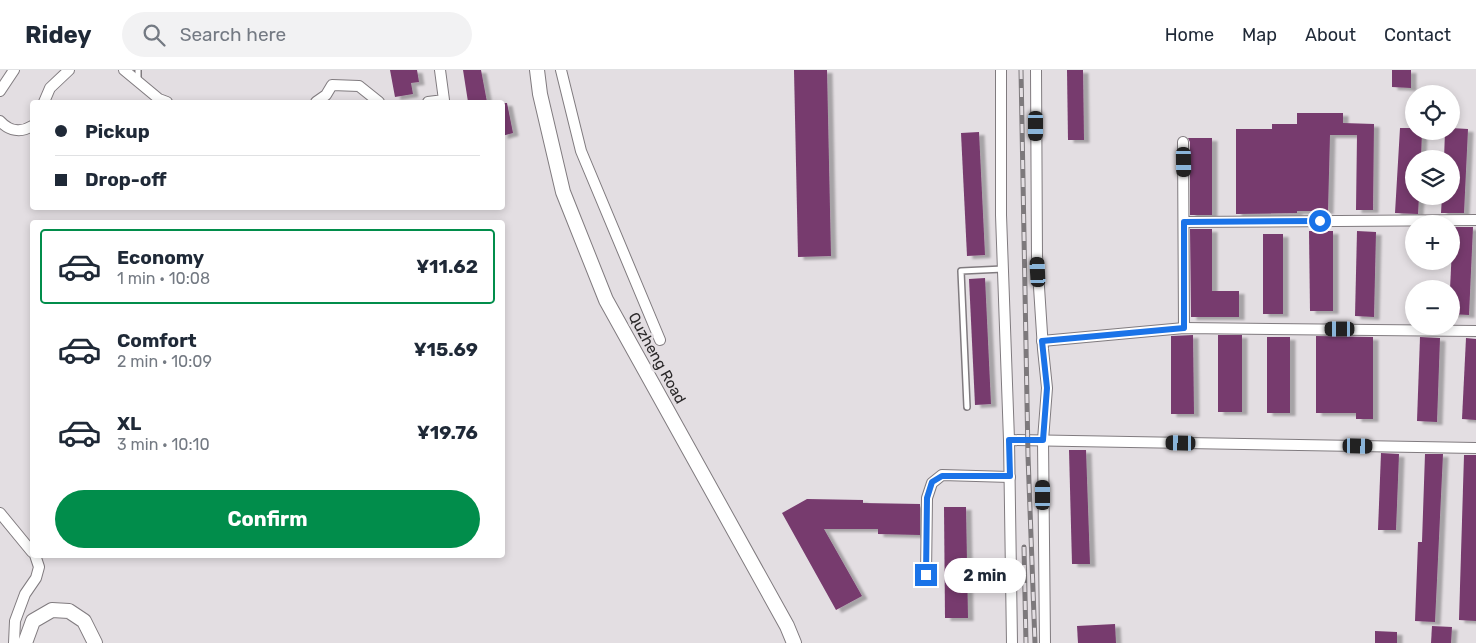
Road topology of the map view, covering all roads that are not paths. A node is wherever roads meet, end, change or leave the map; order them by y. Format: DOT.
graph roads {
  1 [pos="14,70"];
  2 [pos="69,70"];
  3 [pos="124,70"];
  4 [pos="138,70"];
  5 [pos="440,70"];
  6 [pos="536,70"];
  7 [pos="561,70"];
  8 [pos="1001,70"];
  9 [pos="1036,70"];
  10 [pos="138,81"];
  11 [pos="0,91"];
  12 [pos="45,100"];
  13 [pos="163,100"];
  14 [pos="319,100"];
  15 [pos="376,100"];
  16 [pos="444,100"];
  17 [pos="0,122"];
  18 [pos="30,127"];
  19 [pos="1183,142"];
  20 [pos="1476,220"];
  21 [pos="1184,222"];
  22 [pos="1003,269"];
  23 [pos="1184,328"];
  24 [pos="1476,331"];
  25 [pos="660,340"];
  26 [pos="1042,341"];
  27 [pos="967,407"];
  28 [pos="1009,440"];
  29 [pos="1043,440"];
  30 [pos="1476,448"];
  31 [pos="1010,476"];
  32 [pos="0,512"];
  33 [pos="30,550"];
  34 [pos="36,558"];
  35 [pos="926,575"];
  36 [pos="14,643"];
  37 [pos="25,643"];
  38 [pos="95,643"];
  39 [pos="794,643"];
  40 [pos="1012,643"];
  41 [pos="1045,643"];
  1 -- 11 [label="street"];
  2 -- 12 [label="street"];
  3 -- 10 [label="street"];
  4 -- 10 [label="lane"];
  5 -- 16 [label="street"];
  6 -- 39 [label="main road, Quzheng Road"];
  7 -- 25 [label="street"];
  8 -- 22 [label="street"];
  9 -- 26 [label="street"];
  10 -- 13 [label="street"];
  14 -- 15 [label="street"];
  17 -- 18 [label="street"];
  19 -- 21 [label="street"];
  20 -- 21 [label="street"];
  21 -- 23 [label="street"];
  22 -- 27 [label="lane"];
  22 -- 28 [label="street"];
  23 -- 24 [label="street"];
  23 -- 26 [label="street"];
  26 -- 29 [label="street"];
  28 -- 29 [label="street"];
  28 -- 31 [label="street"];
  29 -- 30 [label="street"];
  29 -- 41 [label="street"];
  31 -- 35 [label="street"];
  31 -- 40 [label="street"];
  32 -- 33 [label="street"];
  34 -- 36 [label="street"];
  37 -- 38 [label="main road"];
}
